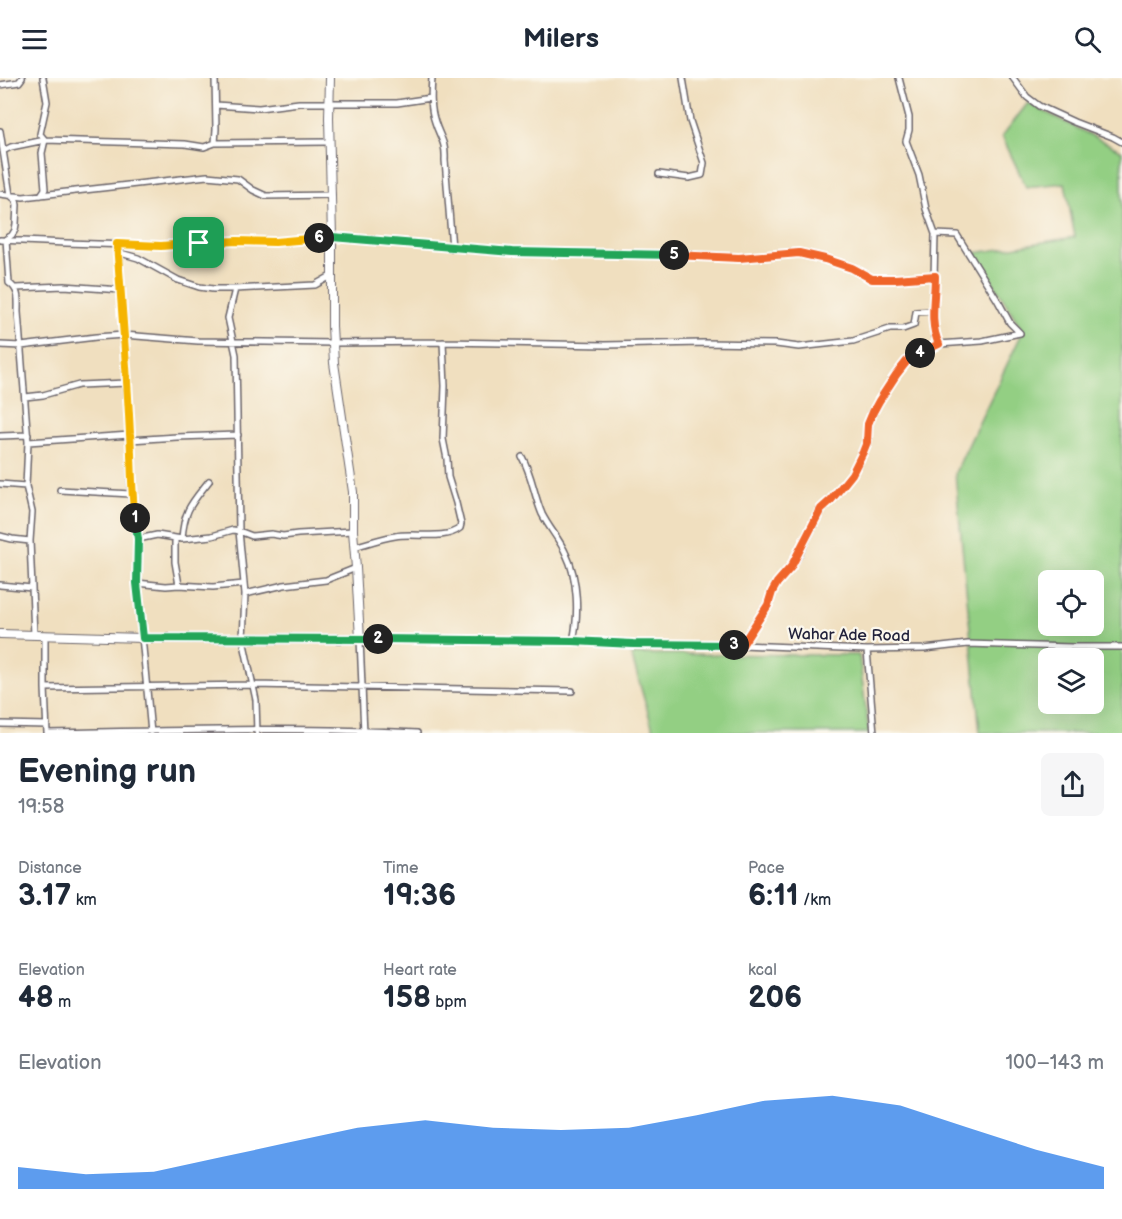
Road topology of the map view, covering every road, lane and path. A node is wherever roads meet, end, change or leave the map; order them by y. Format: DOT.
graph roads {
  1 [pos="22,78"];
  2 [pos="43,78"];
  3 [pos="215,78"];
  4 [pos="330,78"];
  5 [pos="432,78"];
  6 [pos="683,78"];
  7 [pos="899,78"];
  8 [pos="1013,78"];
  9 [pos="0,85"];
  10 [pos="431,98"];
  11 [pos="330,103"];
  12 [pos="216,105"];
  13 [pos="0,131"];
  14 [pos="45,140"];
  15 [pos="330,141"];
  16 [pos="1122,142"];
  17 [pos="215,143"];
  18 [pos="3,151"];
  19 [pos="658,174"];
  20 [pos="0,194"];
  21 [pos="10,195"];
  22 [pos="41,195"];
  23 [pos="332,195"];
  24 [pos="935,234"];
  25 [pos="332,237"];
  26 [pos="3,239"];
  27 [pos="117,244"];
  28 [pos="452,248"];
  29 [pos="117,252"];
  30 [pos="331,276"];
  31 [pos="935,276"];
  32 [pos="9,283"];
  33 [pos="0,285"];
  34 [pos="16,288"];
  35 [pos="236,289"];
  36 [pos="121,290"];
  37 [pos="934,311"];
  38 [pos="124,335"];
  39 [pos="232,341"];
  40 [pos="443,342"];
  41 [pos="333,343"];
  42 [pos="939,344"];
  43 [pos="0,345"];
  44 [pos="21,346"];
  45 [pos="127,384"];
  46 [pos="25,397"];
  47 [pos="238,435"];
  48 [pos="0,436"];
  49 [pos="130,437"];
  50 [pos="28,438"];
  51 [pos="522,457"];
  52 [pos="210,481"];
  53 [pos="0,484"];
  54 [pos="27,486"];
  55 [pos="60,490"];
  56 [pos="131,494"];
  57 [pos="239,531"];
  58 [pos="352,531"];
  59 [pos="0,536"];
  60 [pos="138,539"];
  61 [pos="178,539"];
  62 [pos="30,541"];
  63 [pos="354,547"];
  64 [pos="356,568"];
  65 [pos="137,583"];
  66 [pos="244,584"];
  67 [pos="0,585"];
  68 [pos="179,585"];
  69 [pos="32,588"];
  70 [pos="245,594"];
  71 [pos="0,634"];
  72 [pos="34,635"];
  73 [pos="45,636"];
  74 [pos="143,638"];
  75 [pos="243,639"];
  76 [pos="360,639"];
  77 [pos="573,641"];
  78 [pos="742,645"];
  79 [pos="1122,647"];
  80 [pos="867,650"];
  81 [pos="253,685"];
  82 [pos="147,687"];
  83 [pos="362,687"];
  84 [pos="45,688"];
  85 [pos="572,691"];
  86 [pos="0,724"];
  87 [pos="46,725"];
  88 [pos="257,731"];
  89 [pos="151,732"];
  90 [pos="364,732"];
  91 [pos="47,733"];
  92 [pos="417,733"];
  93 [pos="874,733"];
  1 -- 9 [label="street"];
  2 -- 14 [label="street"];
  3 -- 12 [label="street"];
  4 -- 11 [label="street"];
  5 -- 10 [label="street"];
  6 -- 19 [label="street"];
  7 -- 24 [label="street"];
  8 -- 16 [label="street"];
  10 -- 11 [label="street"];
  10 -- 28 [label="street"];
  11 -- 12 [label="street"];
  11 -- 15 [label="street"];
  12 -- 17 [label="street"];
  13 -- 18 [label="street"];
  14 -- 17 [label="street"];
  14 -- 18 [label="street"];
  14 -- 22 [label="street"];
  15 -- 17 [label="street"];
  15 -- 23 [label="street"];
  18 -- 21 [label="street"];
  20 -- 21 [label="street"];
  21 -- 22 [label="street"];
  21 -- 26 [label="street"];
  22 -- 23 [label="street"];
  23 -- 25 [label="street"];
  24 -- 31 [label="street"];
  24 -- 42 [label="street"];
  25 -- 27 [label="street"];
  25 -- 28 [label="street"];
  25 -- 30 [label="street"];
  26 -- 27 [label="street"];
  26 -- 32 [label="street"];
  27 -- 29 [label="street"];
  28 -- 31 [label="street"];
  29 -- 35 [label="street"];
  29 -- 36 [label="street"];
  30 -- 35 [label="street"];
  30 -- 41 [label="street"];
  31 -- 37 [label="street"];
  32 -- 33 [label="street"];
  32 -- 34 [label="street"];
  34 -- 36 [label="street"];
  34 -- 44 [label="street"];
  35 -- 39 [label="street"];
  36 -- 38 [label="street"];
  37 -- 40 [label="street"];
  37 -- 42 [label="street"];
  38 -- 39 [label="street"];
  38 -- 44 [label="street"];
  38 -- 45 [label="street"];
  39 -- 41 [label="street"];
  39 -- 47 [label="street"];
  40 -- 41 [label="street"];
  40 -- 63 [label="street"];
  41 -- 58 [label="street"];
  42 -- 78 [label="street"];
  43 -- 44 [label="street"];
  44 -- 46 [label="street"];
  45 -- 46 [label="street"];
  45 -- 49 [label="street"];
  46 -- 50 [label="street"];
  47 -- 49 [label="street"];
  47 -- 57 [label="street"];
  48 -- 50 [label="street"];
  49 -- 50 [label="street"];
  49 -- 56 [label="street"];
  50 -- 54 [label="street"];
  51 -- 77 [label="street"];
  52 -- 61 [label="street"];
  53 -- 54 [label="street"];
  54 -- 62 [label="street"];
  55 -- 56 [label="street"];
  56 -- 60 [label="street"];
  57 -- 58 [label="street"];
  57 -- 61 [label="street"];
  57 -- 66 [label="street"];
  58 -- 63 [label="street"];
  59 -- 62 [label="street"];
  60 -- 61 [label="street"];
  60 -- 65 [label="street"];
  61 -- 68 [label="street"];
  62 -- 69 [label="street"];
  63 -- 64 [label="street"];
  64 -- 70 [label="street"];
  64 -- 76 [label="street"];
  65 -- 68 [label="street"];
  65 -- 74 [label="street"];
  66 -- 68 [label="street"];
  66 -- 70 [label="street"];
  67 -- 69 [label="street"];
  69 -- 72 [label="street"];
  70 -- 75 [label="street"];
  71 -- 72 [label="street, Wahar Ade Road"];
  72 -- 73 [label="street, Wahar Ade Road"];
  73 -- 74 [label="street, Wahar Ade Road"];
  73 -- 84 [label="street"];
  74 -- 75 [label="street, Wahar Ade Road"];
  74 -- 82 [label="street"];
  75 -- 76 [label="street, Wahar Ade Road"];
  75 -- 81 [label="street"];
  76 -- 77 [label="street, Wahar Ade Road"];
  76 -- 83 [label="street"];
  77 -- 78 [label="street, Wahar Ade Road"];
  78 -- 80 [label="street, Wahar Ade Road"];
  79 -- 80 [label="street, Wahar Ade Road"];
  80 -- 93 [label="street"];
  81 -- 82 [label="street"];
  81 -- 83 [label="street"];
  81 -- 88 [label="street"];
  82 -- 84 [label="street"];
  82 -- 89 [label="street"];
  83 -- 85 [label="street"];
  83 -- 90 [label="street"];
  84 -- 87 [label="street"];
  86 -- 87 [label="street"];
  87 -- 91 [label="street"];
  88 -- 89 [label="street"];
  88 -- 90 [label="street"];
  89 -- 91 [label="street"];
  90 -- 92 [label="street"];
}
